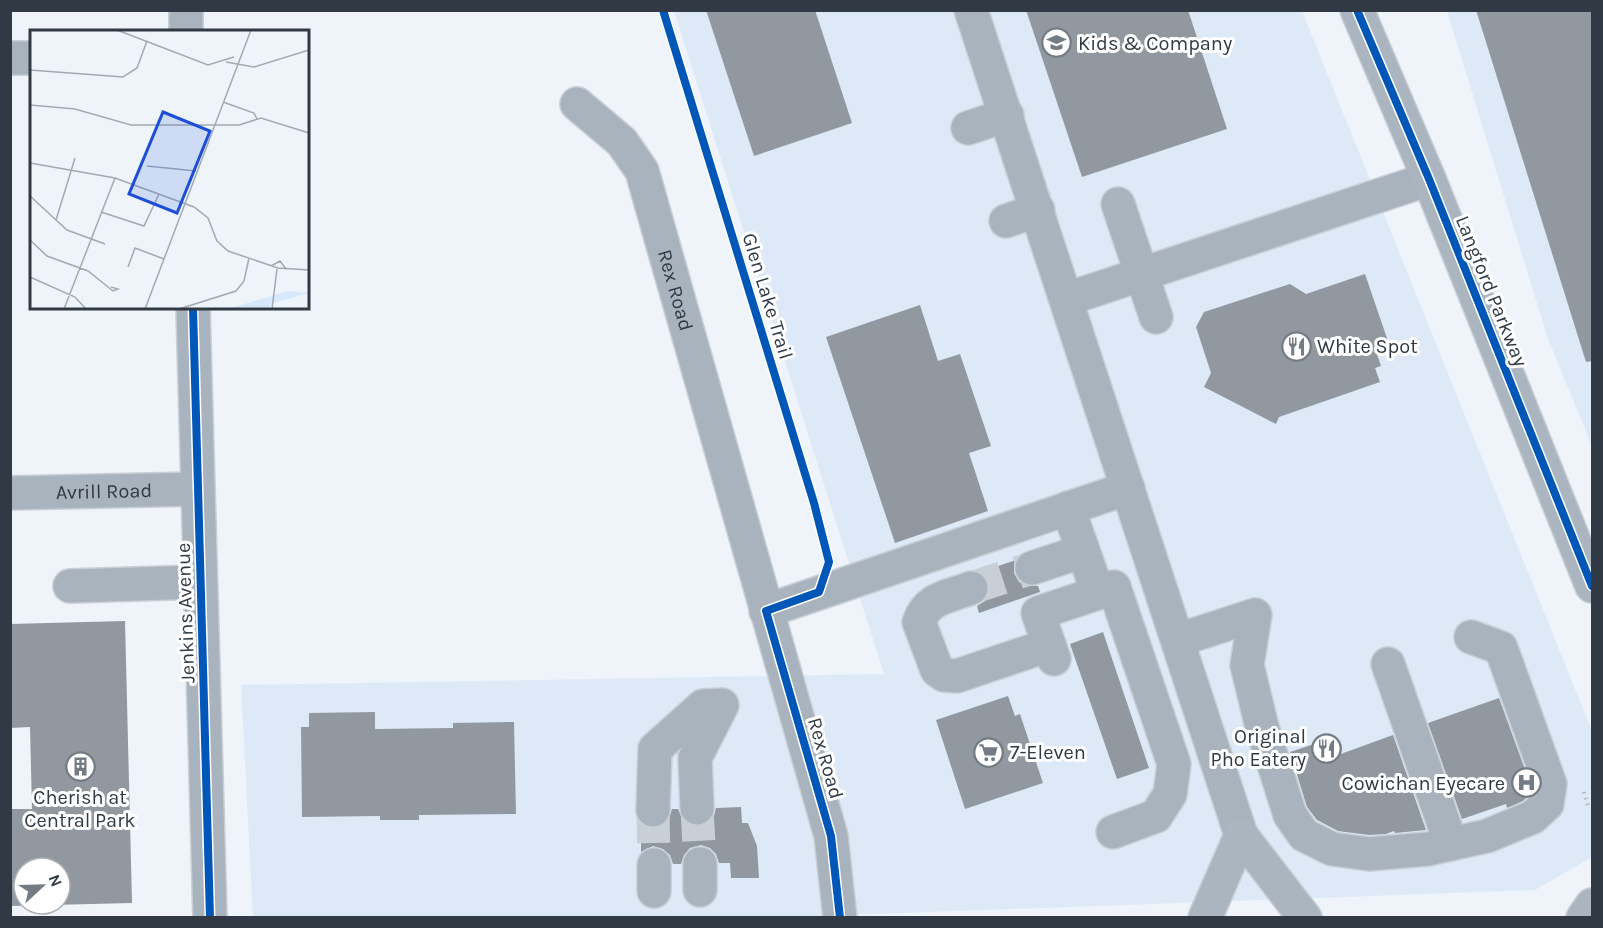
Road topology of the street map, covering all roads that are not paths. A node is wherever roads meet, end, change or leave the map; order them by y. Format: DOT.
graph roads {
  1 [pos="186,10"];
  2 [pos="971,10"];
  3 [pos="1357,10"];
  4 [pos="186,30"];
  5 [pos="10,58"];
  6 [pos="30,58"];
  7 [pos="578,104"];
  8 [pos="1007,115"];
  9 [pos="968,128"];
  10 [pos="1429,179"];
  11 [pos="1118,204"];
  12 [pos="1038,210"];
  13 [pos="1006,221"];
  14 [pos="1142,274"];
  15 [pos="1067,299"];
  16 [pos="193,309"];
  17 [pos="1156,317"];
  18 [pos="1128,488"];
  19 [pos="197,489"];
  20 [pos="10,493"];
  21 [pos="1045,507"];
  22 [pos="1083,551"];
  23 [pos="1032,568"];
  24 [pos="200,582"];
  25 [pos="69,586"];
  26 [pos="1593,586"];
  27 [pos="971,588"];
  28 [pos="1098,593"];
  29 [pos="766,611"];
  30 [pos="1471,637"];
  31 [pos="1182,654"];
  32 [pos="1388,664"];
  33 [pos="1145,681"];
  34 [pos="697,808"];
  35 [pos="653,810"];
  36 [pos="1113,832"];
  37 [pos="1241,835"];
  38 [pos="1451,844"];
  39 [pos="1593,905"];
  40 [pos="210,918"];
  41 [pos="840,918"];
  42 [pos="1205,918"];
  43 [pos="1305,918"];
  44 [pos="1583,918"];
  1 -- 4 [label="street"];
  2 -- 8 [label="street"];
  3 -- 10 [label="main road, Langford Parkway"];
  5 -- 6 [label="street"];
  7 -- 29 [label="street, Rex Road"];
  8 -- 9 [label="street"];
  8 -- 12 [label="street"];
  10 -- 14 [label="street"];
  10 -- 26 [label="main road, Langford Parkway"];
  11 -- 14 [label="street"];
  12 -- 13 [label="street"];
  12 -- 15 [label="street"];
  14 -- 15 [label="street"];
  14 -- 17 [label="street"];
  15 -- 18 [label="street"];
  16 -- 19 [label="street, Jenkins Avenue"];
  18 -- 21 [label="street"];
  18 -- 31 [label="street"];
  19 -- 20 [label="street, Avrill Road"];
  19 -- 24 [label="street, Jenkins Avenue"];
  21 -- 22 [label="street"];
  21 -- 29 [label="street"];
  22 -- 23 [label="street"];
  22 -- 28 [label="street"];
  24 -- 25 [label="street"];
  24 -- 40 [label="street, Jenkins Avenue"];
  27 -- 28 [label="street"];
  28 -- 33 [label="street"];
  29 -- 41 [label="street, Rex Road"];
  30 -- 38 [label="street"];
  31 -- 33 [label="street"];
  31 -- 37 [label="street"];
  31 -- 38 [label="street"];
  32 -- 38 [label="street"];
  33 -- 36 [label="street"];
  34 -- 35 [label="street"];
  37 -- 42 [label="main road"];
  37 -- 43 [label="main road"];
  39 -- 44 [label="main road"];
}
